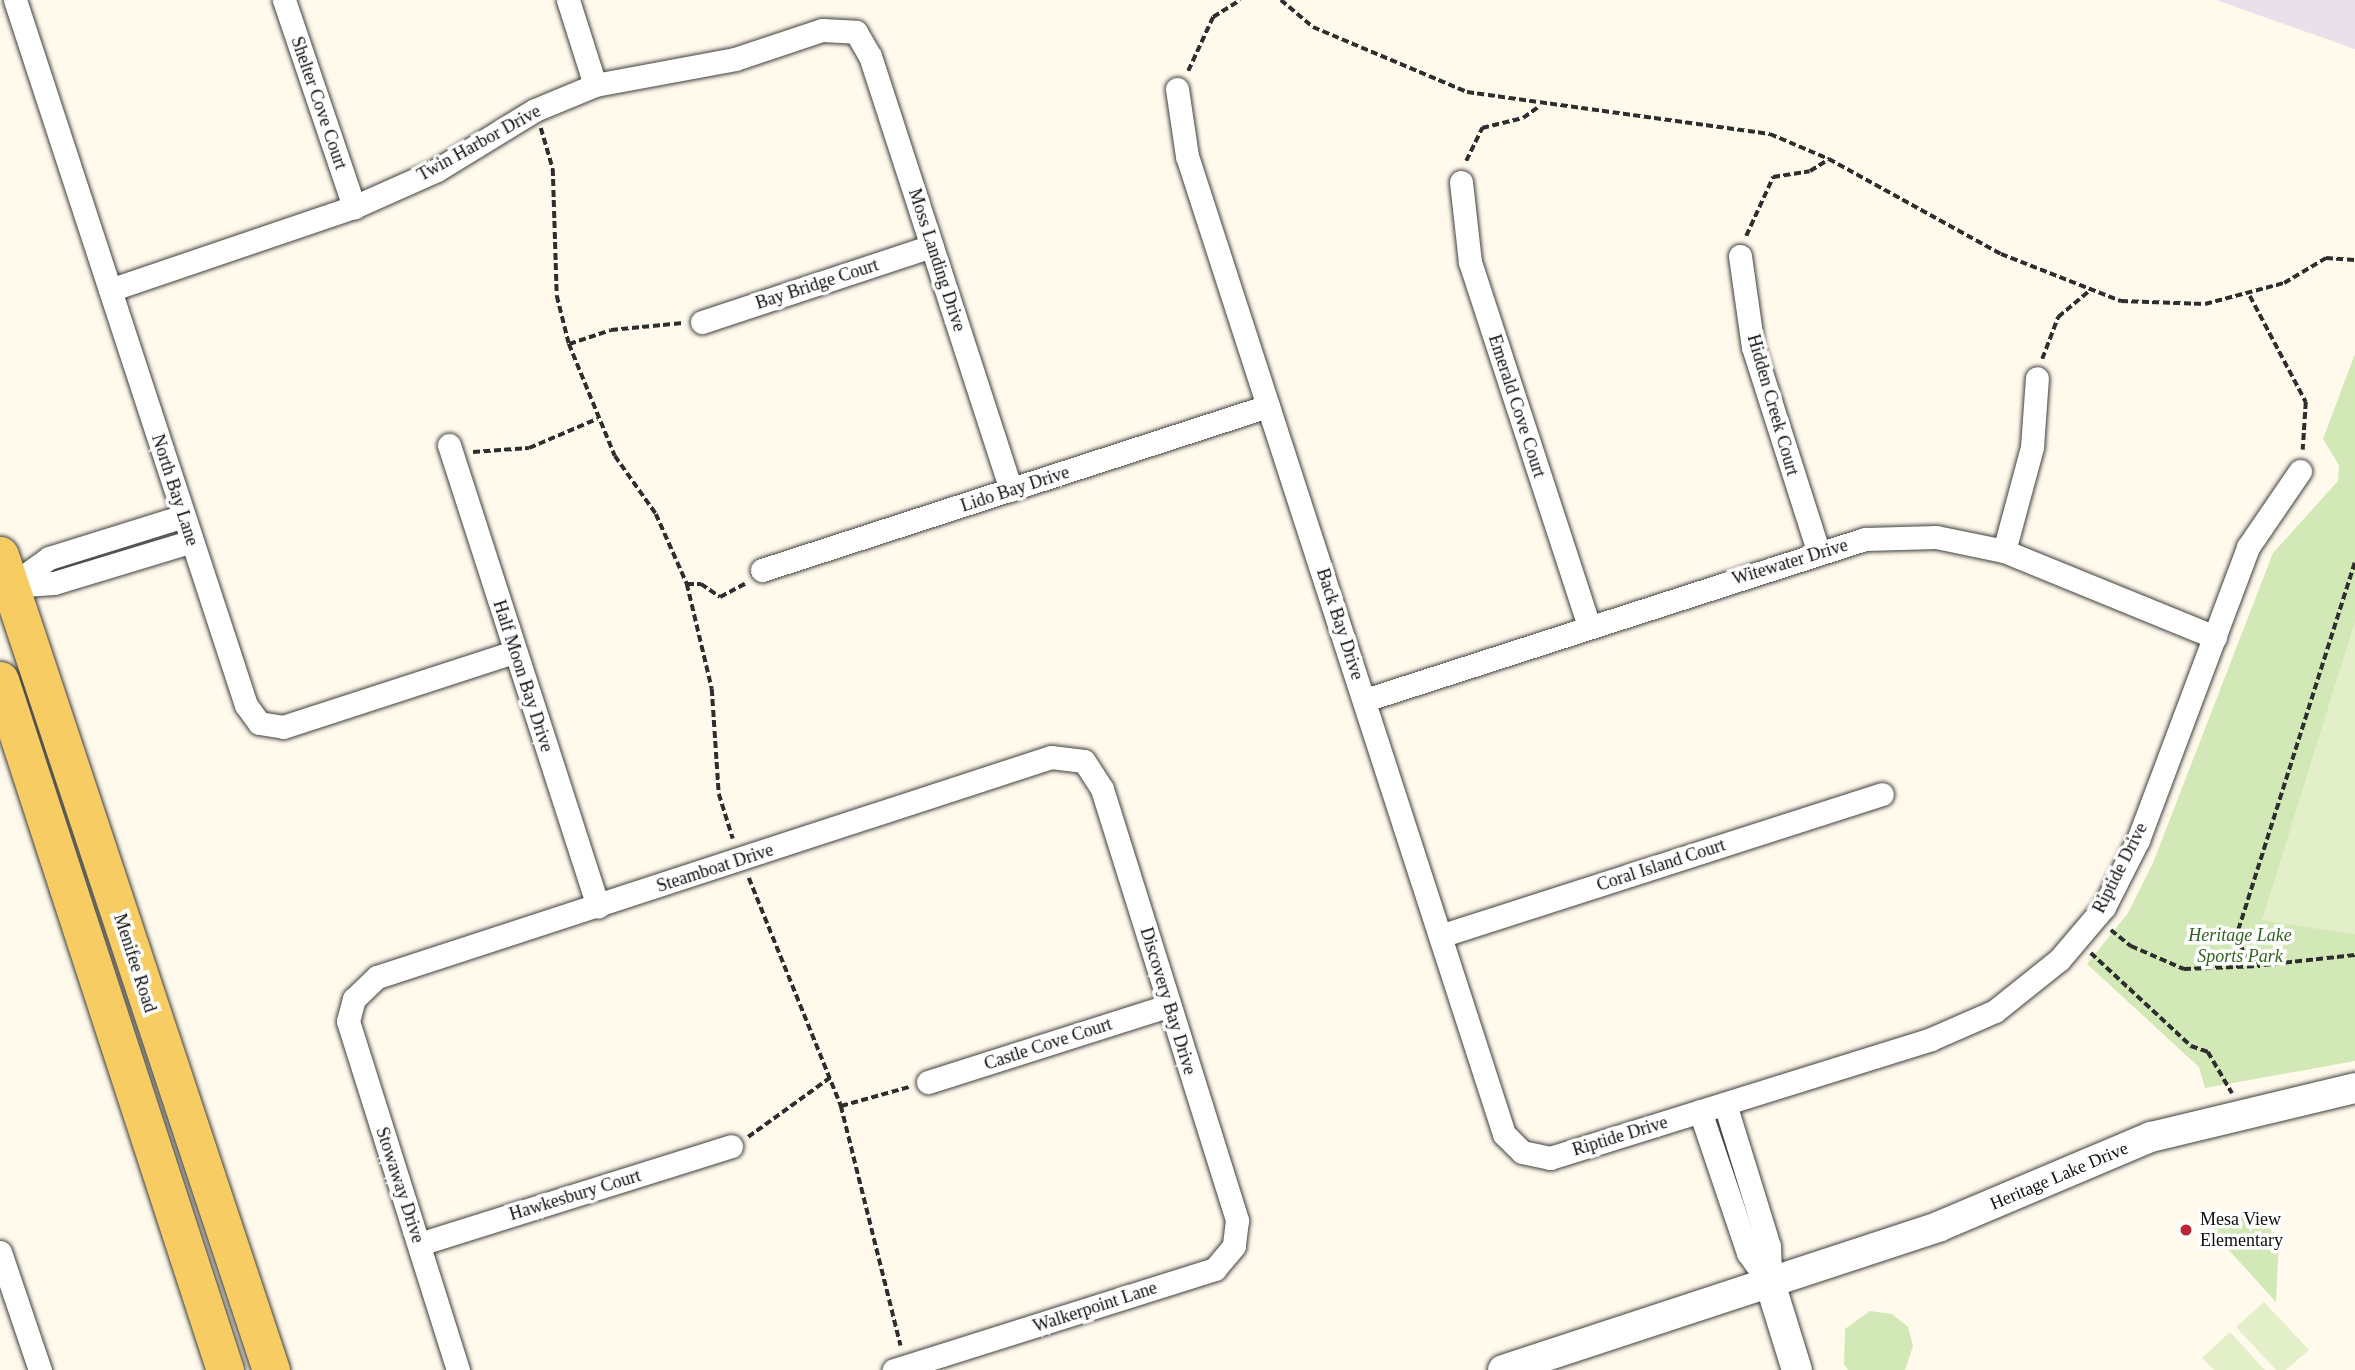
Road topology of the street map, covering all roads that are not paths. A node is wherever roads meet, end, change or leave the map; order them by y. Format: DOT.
graph roads {
  1 [pos="15,0"];
  2 [pos="285,0"];
  3 [pos="568,0"];
  4 [pos="856,32"];
  5 [pos="595,85"];
  6 [pos="1177,89"];
  7 [pos="1461,182"];
  8 [pos="354,206"];
  9 [pos="932,246"];
  10 [pos="1740,256"];
  11 [pos="110,290"];
  12 [pos="702,322"];
  13 [pos="2037,379"];
  14 [pos="1268,406"];
  15 [pos="449,445"];
  16 [pos="2300,471"];
  17 [pos="1012,490"];
  18 [pos="184,516"];
  19 [pos="192,541"];
  20 [pos="1818,551"];
  21 [pos="2004,551"];
  22 [pos="762,570"];
  23 [pos="3,577"];
  24 [pos="1589,626"];
  25 [pos="2214,637"];
  26 [pos="514,652"];
  27 [pos="0,680"];
  28 [pos="1365,699"];
  29 [pos="1084,761"];
  30 [pos="1882,794"];
  31 [pos="598,907"];
  32 [pos="1440,936"];
  33 [pos="354,999"];
  34 [pos="1168,1006"];
  35 [pos="928,1082"];
  36 [pos="2355,1088"];
  37 [pos="1725,1104"];
  38 [pos="1700,1111"];
  39 [pos="731,1146"];
  40 [pos="1522,1152"];
  41 [pos="419,1244"];
  42 [pos="1234,1246"];
  43 [pos="0,1252"];
  44 [pos="1770,1283"];
  45 [pos="6,1286"];
  46 [pos="949,1362"];
  47 [pos="913,1367"];
  48 [pos="40,1370"];
  49 [pos="225,1370"];
  50 [pos="271,1370"];
  51 [pos="458,1370"];
  52 [pos="1503,1370"];
  53 [pos="1797,1370"];
  1 -- 11 [label="street, North Bay Lane"];
  2 -- 8 [label="street, Shelter Cove Court"];
  3 -- 5 [label="street"];
  4 -- 5 [label="street, Twin Harbor Drive"];
  4 -- 9 [label="street, Moss Landing Drive"];
  5 -- 8 [label="street, Twin Harbor Drive"];
  6 -- 14 [label="street, Back Bay Drive"];
  7 -- 24 [label="street, Emerald Cove Court"];
  8 -- 11 [label="street, Twin Harbor Drive"];
  9 -- 12 [label="street, Bay Bridge Court"];
  9 -- 17 [label="street, Moss Landing Drive"];
  10 -- 20 [label="street, Hidden Creek Court"];
  11 -- 18 [label="street, North Bay Lane"];
  13 -- 21 [label="street"];
  14 -- 17 [label="street, Lido Bay Drive"];
  14 -- 28 [label="street, Back Bay Drive"];
  15 -- 26 [label="street, Half Moon Bay Drive"];
  16 -- 25 [label="street, Riptide Drive"];
  17 -- 22 [label="street, Lido Bay Drive"];
  18 -- 19 [label="street, North Bay Lane"];
  18 -- 23 [label="street"];
  19 -- 23 [label="street"];
  19 -- 26 [label="street, North Bay Lane"];
  20 -- 21 [label="street, Witewater Drive"];
  20 -- 24 [label="street, Witewater Drive"];
  21 -- 25 [label="street, Witewater Drive"];
  23 -- 50 [label="main road, Menifee Road"];
  24 -- 28 [label="street, Witewater Drive"];
  25 -- 37 [label="street, Riptide Drive"];
  26 -- 31 [label="street, Half Moon Bay Drive"];
  27 -- 49 [label="main road"];
  28 -- 32 [label="street, Back Bay Drive"];
  29 -- 31 [label="street, Steamboat Drive"];
  29 -- 34 [label="street, Discovery Bay Drive"];
  30 -- 32 [label="street, Coral Island Court"];
  31 -- 33 [label="street, Steamboat Drive"];
  32 -- 40 [label="street, Back Bay Drive"];
  33 -- 41 [label="street, Stowaway Drive"];
  34 -- 35 [label="street, Castle Cove Court"];
  34 -- 42 [label="street, Discovery Bay Drive"];
  36 -- 44 [label="street, Heritage Lake Drive"];
  37 -- 38 [label="street, Riptide Drive"];
  37 -- 44 [label="street"];
  38 -- 40 [label="street, Riptide Drive"];
  38 -- 44 [label="street"];
  39 -- 41 [label="street, Hawkesbury Court"];
  41 -- 51 [label="street, Stowaway Drive"];
  42 -- 46 [label="street, Walkerpoint Lane"];
  43 -- 45 [label="street"];
  44 -- 52 [label="street, Heritage Lake Drive"];
  44 -- 53 [label="street"];
  45 -- 48 [label="street"];
  46 -- 47 [label="street, Walkerpoint Lane"];
}
